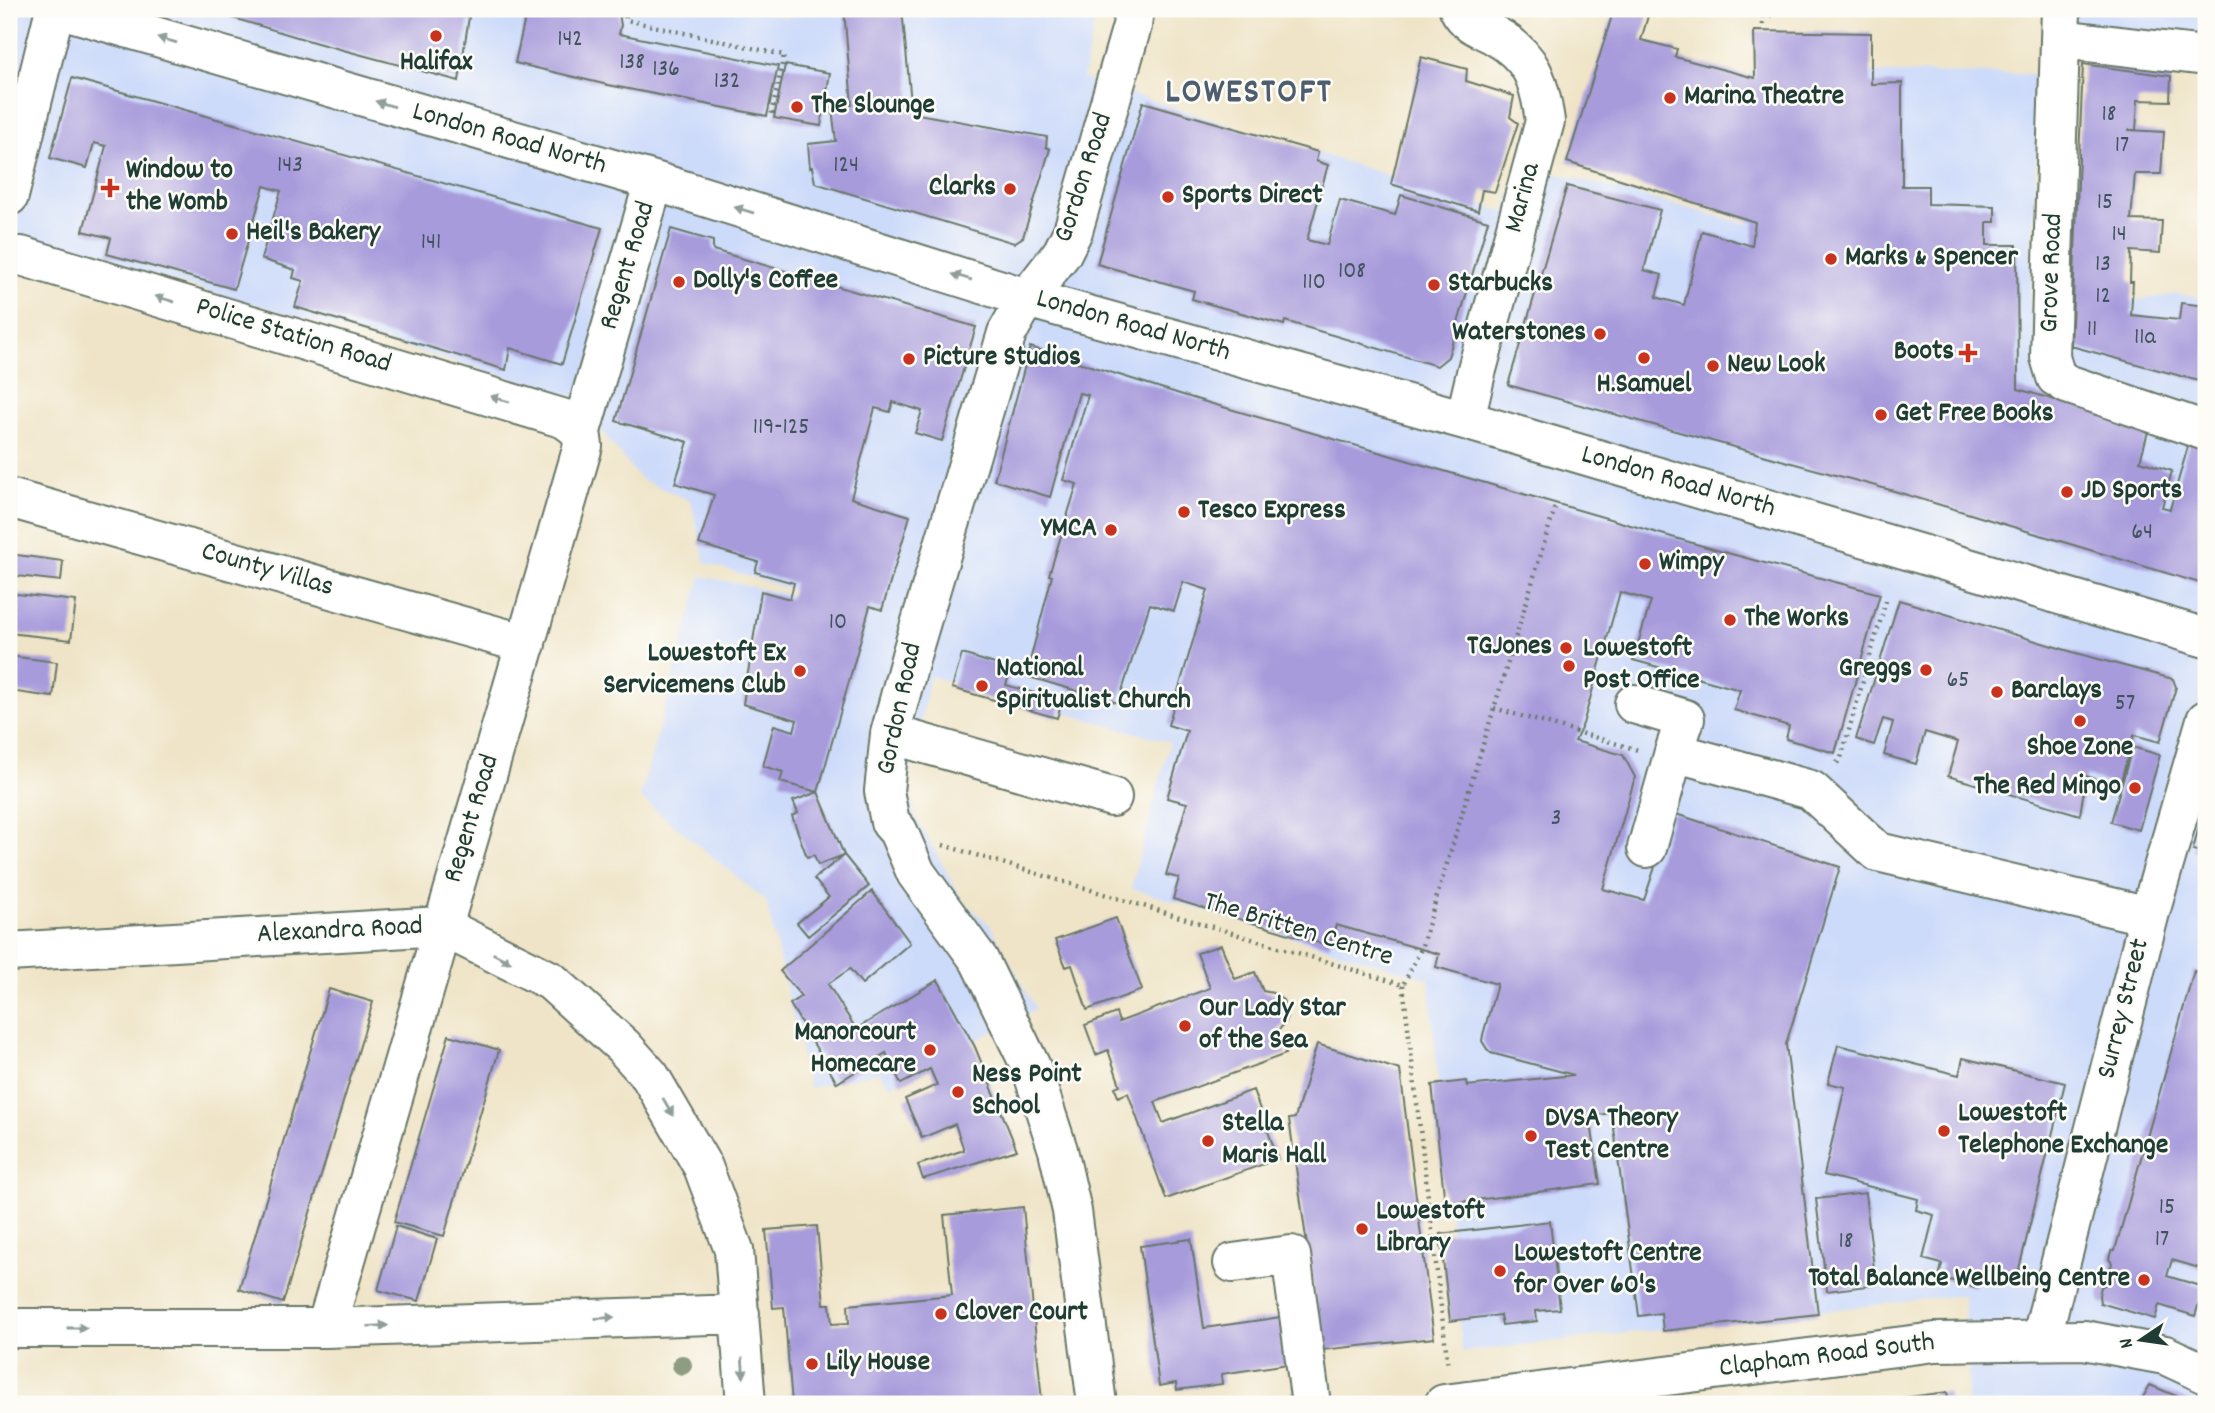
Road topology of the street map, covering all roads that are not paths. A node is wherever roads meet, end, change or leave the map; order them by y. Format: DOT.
graph roads {
  1 [pos="55,9"];
  2 [pos="61,9"];
  3 [pos="1134,9"];
  4 [pos="1460,9"];
  5 [pos="2061,24"];
  6 [pos="2206,56"];
  7 [pos="654,181"];
  8 [pos="9,196"];
  9 [pos="15,256"];
  10 [pos="1027,298"];
  11 [pos="1465,420"];
  12 [pos="573,425"];
  13 [pos="2206,431"];
  14 [pos="9,498"];
  15 [pos="2206,638"];
  16 [pos="526,644"];
  17 [pos="1634,704"];
  18 [pos="2206,720"];
  19 [pos="890,734"];
  20 [pos="1673,756"];
  21 [pos="1112,797"];
  22 [pos="1647,848"];
  23 [pos="2149,916"];
  24 [pos="441,926"];
  25 [pos="9,952"];
  26 [pos="1233,1264"];
  27 [pos="740,1314"];
  28 [pos="9,1328"];
  29 [pos="326,1328"];
  30 [pos="2041,1340"];
  31 [pos="2206,1374"];
  32 [pos="1464,1403"];
  33 [pos="746,1404"];
  34 [pos="1097,1404"];
  35 [pos="1311,1404"];
  1 -- 8 [label="street"];
  7 -- 2 [label="street, London Road North, one-way"];
  3 -- 10 [label="street, Gordon Road"];
  4 -- 11 [label="street, Marina"];
  5 -- 6 [label="street"];
  5 -- 13 [label="street, Grove Road"];
  10 -- 7 [label="street, London Road North, one-way"];
  7 -- 12 [label="street, Regent Road"];
  12 -- 9 [label="street, Police Station Road, one-way"];
  10 -- 11 [label="street, London Road North"];
  10 -- 19 [label="street, Gordon Road"];
  11 -- 15 [label="street, London Road North"];
  12 -- 16 [label="street, Regent Road"];
  14 -- 16 [label="street, County Villas"];
  16 -- 24 [label="street, Regent Road"];
  17 -- 20 [label="street"];
  18 -- 23 [label="street, Surrey Street"];
  19 -- 21 [label="street"];
  19 -- 34 [label="street, Gordon Road"];
  20 -- 22 [label="street"];
  20 -- 23 [label="street"];
  23 -- 30 [label="street, Surrey Street"];
  24 -- 25 [label="street, Alexandra Road"];
  24 -- 27 [label="street, Alexandra Road, one-way"];
  24 -- 29 [label="street, Regent Road"];
  26 -- 35 [label="street"];
  29 -- 27 [label="street, one-way"];
  27 -- 33 [label="street, Alexandra Road, one-way"];
  28 -- 29 [label="street, one-way"];
  30 -- 31 [label="street, Clapham Road South"];
  30 -- 32 [label="street, Clapham Road South"];
}
